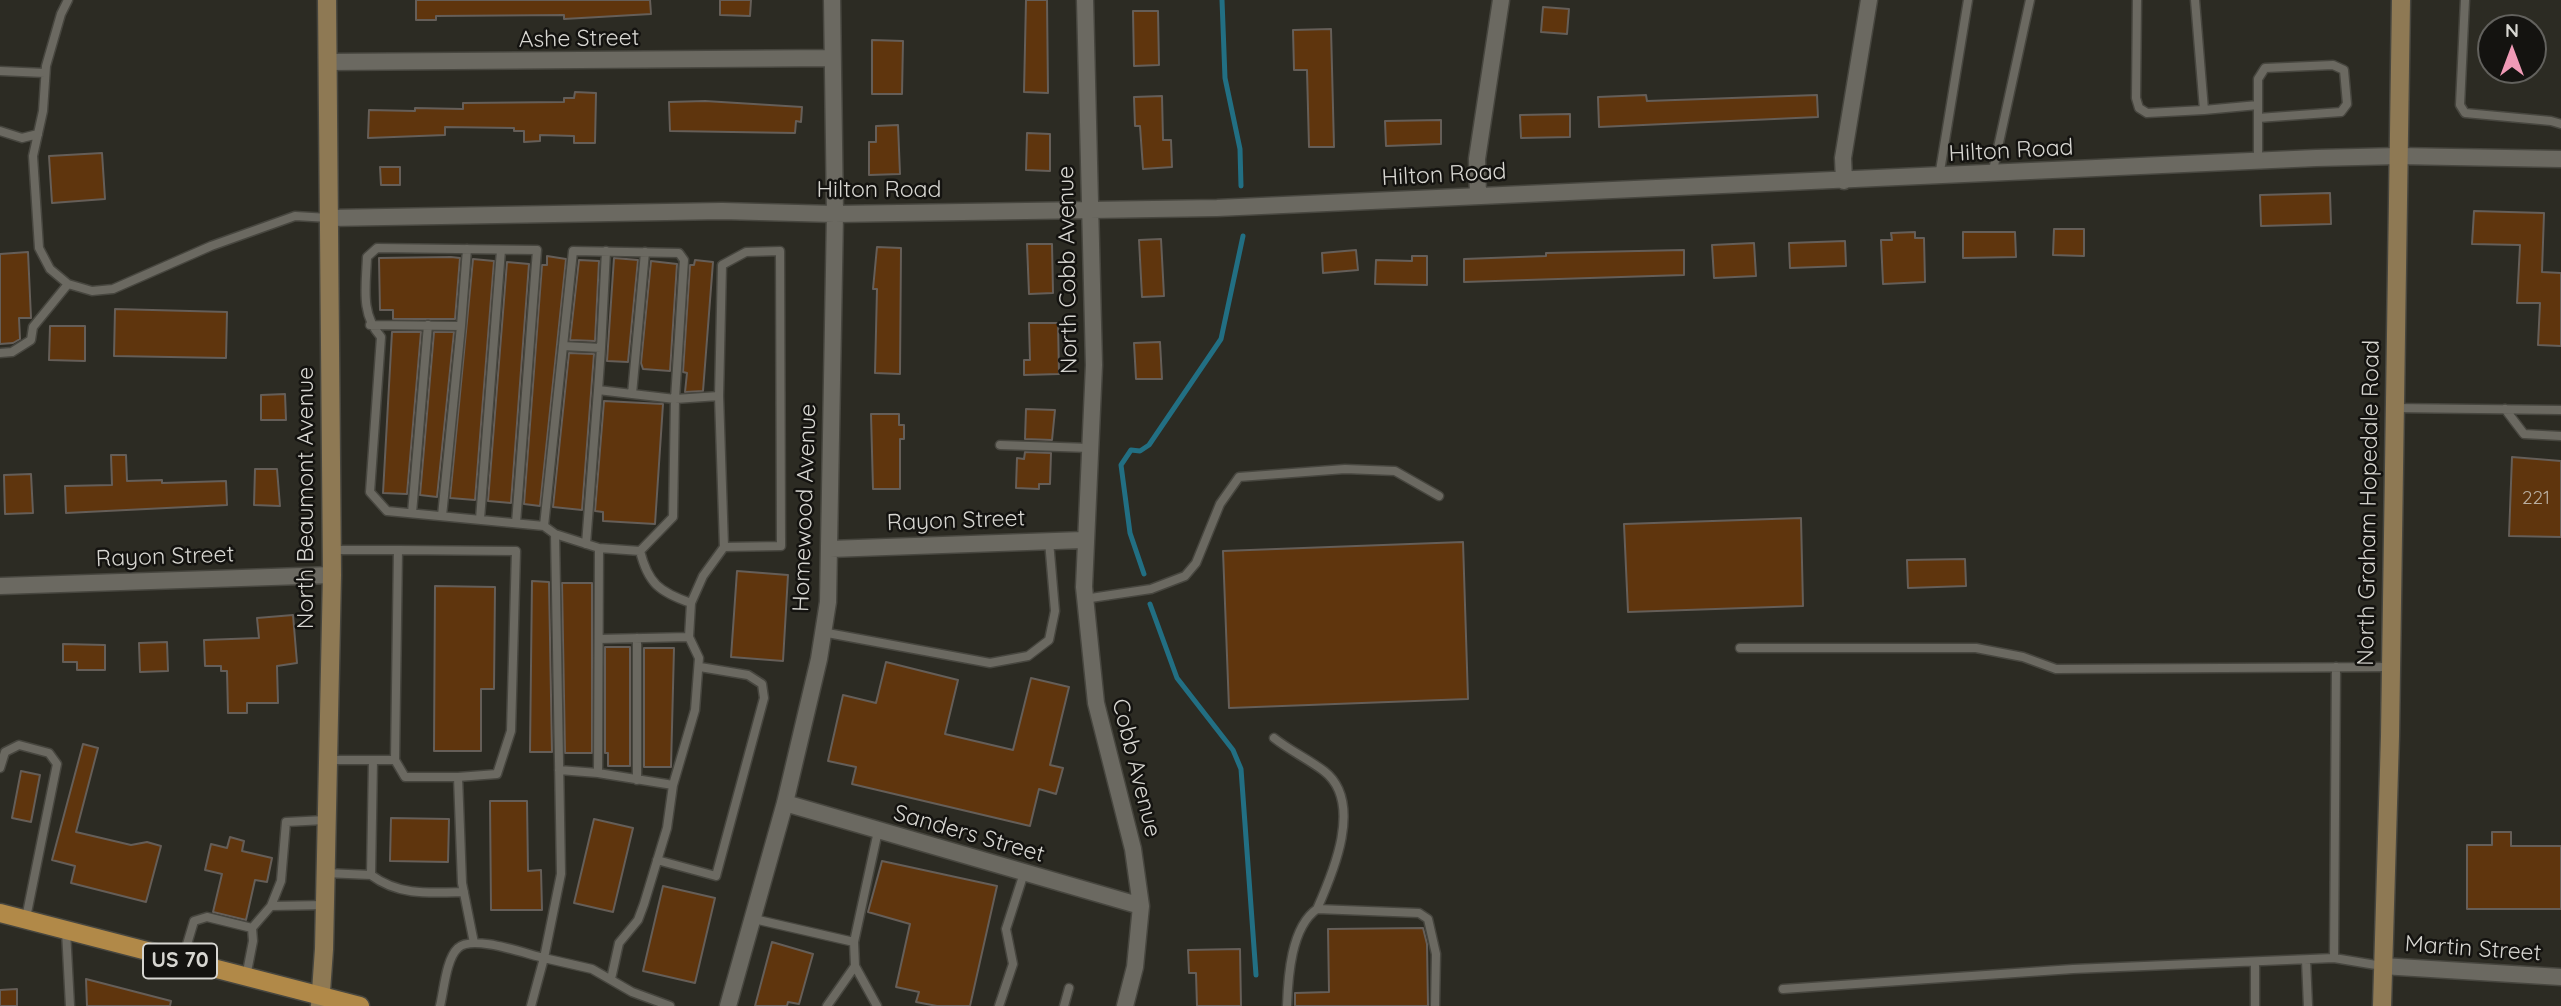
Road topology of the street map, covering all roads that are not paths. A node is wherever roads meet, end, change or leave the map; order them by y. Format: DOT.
graph roads {
  1 [pos="68,0"];
  2 [pos="327,0"];
  3 [pos="832,0"];
  4 [pos="1085,0"];
  5 [pos="1502,0"];
  6 [pos="1868,0"];
  7 [pos="1968,0"];
  8 [pos="2028,0"];
  9 [pos="2137,0"];
  10 [pos="2195,0"];
  11 [pos="2401,0"];
  12 [pos="2465,0"];
  13 [pos="832,58"];
  14 [pos="328,62"];
  15 [pos="0,71"];
  16 [pos="45,73"];
  17 [pos="2258,105"];
  18 [pos="2204,110"];
  19 [pos="2258,118"];
  20 [pos="2561,124"];
  21 [pos="0,131"];
  22 [pos="38,134"];
  23 [pos="2399,156"];
  24 [pos="2561,159"];
  25 [pos="2258,161"];
  26 [pos="1992,174"];
  27 [pos="1939,177"];
  28 [pos="1844,181"];
  29 [pos="1478,196"];
  30 [pos="1091,212"];
  31 [pos="835,214"];
  32 [pos="329,218"];
  33 [pos="467,249"];
  34 [pos="501,250"];
  35 [pos="606,251"];
  36 [pos="645,252"];
  37 [pos="68,284"];
  38 [pos="370,325"];
  39 [pos="428,325"];
  40 [pos="461,326"];
  41 [pos="563,346"];
  42 [pos="601,348"];
  43 [pos="0,353"];
  44 [pos="598,390"];
  45 [pos="632,394"];
  46 [pos="719,396"];
  47 [pos="675,399"];
  48 [pos="2394,408"];
  49 [pos="2505,409"];
  50 [pos="2561,410"];
  51 [pos="2561,436"];
  52 [pos="1000,445"];
  53 [pos="1090,448"];
  54 [pos="1439,496"];
  55 [pos="412,513"];
  56 [pos="442,516"];
  57 [pos="480,519"];
  58 [pos="516,523"];
  59 [pos="544,526"];
  60 [pos="555,534"];
  61 [pos="1049,540"];
  62 [pos="1083,540"];
  63 [pos="586,544"];
  64 [pos="724,547"];
  65 [pos="599,548"];
  66 [pos="830,549"];
  67 [pos="332,550"];
  68 [pos="398,550"];
  69 [pos="640,551"];
  70 [pos="332,575"];
  71 [pos="0,586"];
  72 [pos="1084,598"];
  73 [pos="691,603"];
  74 [pos="822,632"];
  75 [pos="689,636"];
  76 [pos="637,638"];
  77 [pos="599,639"];
  78 [pos="1740,648"];
  79 [pos="700,667"];
  80 [pos="2336,667"];
  81 [pos="2391,667"];
  82 [pos="1273,738"];
  83 [pos="327,760"];
  84 [pos="373,760"];
  85 [pos="395,760"];
  86 [pos="0,768"];
  87 [pos="559,769"];
  88 [pos="598,773"];
  89 [pos="458,777"];
  90 [pos="637,779"];
  91 [pos="673,785"];
  92 [pos="785,803"];
  93 [pos="325,820"];
  94 [pos="878,831"];
  95 [pos="657,860"];
  96 [pos="325,873"];
  97 [pos="1024,873"];
  98 [pos="371,875"];
  99 [pos="464,892"];
  100 [pos="325,905"];
  101 [pos="271,906"];
  102 [pos="1141,906"];
  103 [pos="1317,909"];
  104 [pos="0,913"];
  105 [pos="754,919"];
  106 [pos="26,920"];
  107 [pos="252,928"];
  108 [pos="66,931"];
  109 [pos="854,942"];
  110 [pos="474,943"];
  111 [pos="544,958"];
  112 [pos="2334,958"];
  113 [pos="2306,960"];
  114 [pos="182,961"];
  115 [pos="2255,963"];
  116 [pos="855,966"];
  117 [pos="2382,966"];
  118 [pos="246,977"];
  119 [pos="2561,977"];
  120 [pos="611,979"];
  121 [pos="1069,988"];
  122 [pos="1783,989"];
  123 [pos="320,1001"];
  124 [pos="70,1006"];
  125 [pos="360,1006"];
  126 [pos="440,1006"];
  127 [pos="531,1006"];
  128 [pos="670,1006"];
  129 [pos="729,1006"];
  130 [pos="827,1006"];
  131 [pos="877,1006"];
  132 [pos="999,1006"];
  133 [pos="1064,1006"];
  134 [pos="1125,1006"];
  135 [pos="1287,1006"];
  136 [pos="1436,1006"];
  137 [pos="2255,1006"];
  138 [pos="2308,1006"];
  139 [pos="2382,1006"];
  1 -- 16 [label="lane"];
  2 -- 14 [label="street, North Beaumont Avenue"];
  3 -- 13 [label="street, Homewood Avenue"];
  4 -- 30 [label="street, North Cobb Avenue"];
  5 -- 29 [label="street"];
  6 -- 28 [label="street"];
  7 -- 27 [label="lane"];
  8 -- 26 [label="lane"];
  9 -- 18 [label="lane"];
  10 -- 18 [label="lane"];
  11 -- 23 [label="street, North Graham Hopedale Road"];
  12 -- 20 [label="lane"];
  13 -- 14 [label="street, Ashe Street"];
  13 -- 31 [label="street, Homewood Avenue"];
  14 -- 32 [label="street, North Beaumont Avenue"];
  15 -- 16 [label="lane"];
  16 -- 22 [label="lane"];
  17 -- 18 [label="lane"];
  17 -- 19 [label="lane"];
  17 -- 19 [label="lane"];
  19 -- 25 [label="lane"];
  21 -- 22 [label="lane"];
  22 -- 37 [label="lane"];
  23 -- 24 [label="street, Hilton Road"];
  23 -- 25 [label="street, Hilton Road"];
  23 -- 48 [label="street, North Graham Hopedale Road"];
  25 -- 26 [label="street, Hilton Road"];
  26 -- 27 [label="street, Hilton Road"];
  27 -- 28 [label="street, Hilton Road"];
  28 -- 29 [label="street, Hilton Road"];
  29 -- 30 [label="street, Hilton Road"];
  30 -- 31 [label="street, Hilton Road"];
  30 -- 53 [label="street, North Cobb Avenue"];
  31 -- 32 [label="street, Hilton Road"];
  31 -- 66 [label="street, Homewood Avenue"];
  32 -- 37 [label="lane"];
  32 -- 67 [label="street, North Beaumont Avenue"];
  33 -- 34 [label="lane"];
  33 -- 38 [label="lane"];
  33 -- 40 [label="lane"];
  34 -- 57 [label="lane"];
  34 -- 58 [label="lane"];
  35 -- 36 [label="lane"];
  35 -- 41 [label="lane"];
  35 -- 42 [label="lane"];
  36 -- 45 [label="lane"];
  36 -- 47 [label="lane"];
  37 -- 43 [label="lane"];
  38 -- 39 [label="lane"];
  38 -- 55 [label="lane"];
  39 -- 40 [label="lane"];
  39 -- 55 [label="lane"];
  40 -- 56 [label="lane"];
  41 -- 42 [label="lane"];
  41 -- 59 [label="lane"];
  42 -- 44 [label="lane"];
  44 -- 45 [label="lane"];
  44 -- 63 [label="lane"];
  45 -- 47 [label="lane"];
  46 -- 47 [label="lane"];
  46 -- 64 [label="lane"];
  46 -- 64 [label="lane"];
  47 -- 69 [label="lane"];
  48 -- 49 [label="lane"];
  48 -- 81 [label="street, North Graham Hopedale Road"];
  49 -- 50 [label="lane"];
  49 -- 51 [label="lane"];
  52 -- 53 [label="lane"];
  53 -- 62 [label="street, North Cobb Avenue"];
  54 -- 72 [label="lane"];
  55 -- 56 [label="lane"];
  56 -- 57 [label="lane"];
  57 -- 58 [label="lane"];
  58 -- 59 [label="lane"];
  59 -- 60 [label="lane"];
  60 -- 63 [label="lane"];
  60 -- 87 [label="lane"];
  61 -- 62 [label="street, Rayon Street"];
  61 -- 66 [label="street, Rayon Street"];
  61 -- 74 [label="lane"];
  62 -- 72 [label="street, Cobb Avenue"];
  63 -- 65 [label="lane"];
  64 -- 73 [label="lane"];
  65 -- 69 [label="lane"];
  65 -- 77 [label="lane"];
  66 -- 74 [label="street, Homewood Avenue"];
  67 -- 68 [label="lane"];
  67 -- 70 [label="street, North Beaumont Avenue"];
  68 -- 85 [label="lane"];
  68 -- 89 [label="lane"];
  69 -- 73 [label="lane"];
  70 -- 71 [label="street, Rayon Street"];
  70 -- 83 [label="street, North Beaumont Avenue"];
  72 -- 102 [label="street, Cobb Avenue"];
  73 -- 75 [label="lane"];
  74 -- 92 [label="street, Homewood Avenue"];
  75 -- 76 [label="lane"];
  75 -- 79 [label="lane"];
  76 -- 77 [label="lane"];
  76 -- 90 [label="lane"];
  77 -- 88 [label="lane"];
  78 -- 80 [label="lane"];
  79 -- 91 [label="lane"];
  79 -- 95 [label="lane"];
  80 -- 81 [label="lane"];
  80 -- 112 [label="lane"];
  81 -- 117 [label="street, North Graham Hopedale Road"];
  82 -- 103 [label="lane"];
  83 -- 84 [label="lane"];
  83 -- 93 [label="street, North Beaumont Avenue"];
  84 -- 85 [label="lane"];
  84 -- 98 [label="lane"];
  85 -- 89 [label="lane"];
  86 -- 106 [label="lane"];
  87 -- 88 [label="lane"];
  87 -- 111 [label="lane"];
  88 -- 90 [label="lane"];
  89 -- 99 [label="lane"];
  90 -- 91 [label="lane"];
  91 -- 95 [label="lane"];
  92 -- 94 [label="street, Sanders Street"];
  92 -- 105 [label="street, Homewood Avenue"];
  93 -- 96 [label="street, North Beaumont Avenue"];
  93 -- 101 [label="lane"];
  94 -- 97 [label="street, Sanders Street"];
  94 -- 109 [label="lane"];
  95 -- 120 [label="lane"];
  96 -- 98 [label="lane"];
  96 -- 100 [label="street, North Beaumont Avenue"];
  97 -- 102 [label="street, Sanders Street"];
  97 -- 132 [label="lane"];
  98 -- 99 [label="lane"];
  99 -- 110 [label="lane"];
  100 -- 101 [label="lane"];
  100 -- 123 [label="street, North Beaumont Avenue"];
  101 -- 107 [label="lane"];
  102 -- 134 [label="street, Cobb Avenue"];
  103 -- 135 [label="lane"];
  103 -- 136 [label="lane"];
  104 -- 106 [label="main road, US 70"];
  105 -- 109 [label="lane"];
  105 -- 129 [label="street, Homewood Avenue"];
  106 -- 108 [label="main road, US 70"];
  107 -- 114 [label="lane"];
  107 -- 118 [label="lane"];
  108 -- 114 [label="main road, US 70"];
  108 -- 124 [label="lane"];
  109 -- 116 [label="lane"];
  110 -- 111 [label="lane"];
  110 -- 126 [label="lane"];
  111 -- 120 [label="lane"];
  111 -- 127 [label="lane"];
  112 -- 113 [label="lane"];
  112 -- 117 [label="lane"];
  113 -- 115 [label="lane"];
  113 -- 138 [label="lane"];
  114 -- 118 [label="main road, US 70"];
  115 -- 122 [label="lane"];
  115 -- 137 [label="lane"];
  116 -- 130 [label="lane"];
  116 -- 131 [label="lane"];
  117 -- 119 [label="street, Martin Street"];
  117 -- 139 [label="street, North Graham Hopedale Road"];
  118 -- 123 [label="main road, US 70"];
  120 -- 128 [label="lane"];
  121 -- 133 [label="lane"];
  123 -- 125 [label="main road, US 70"];
}
